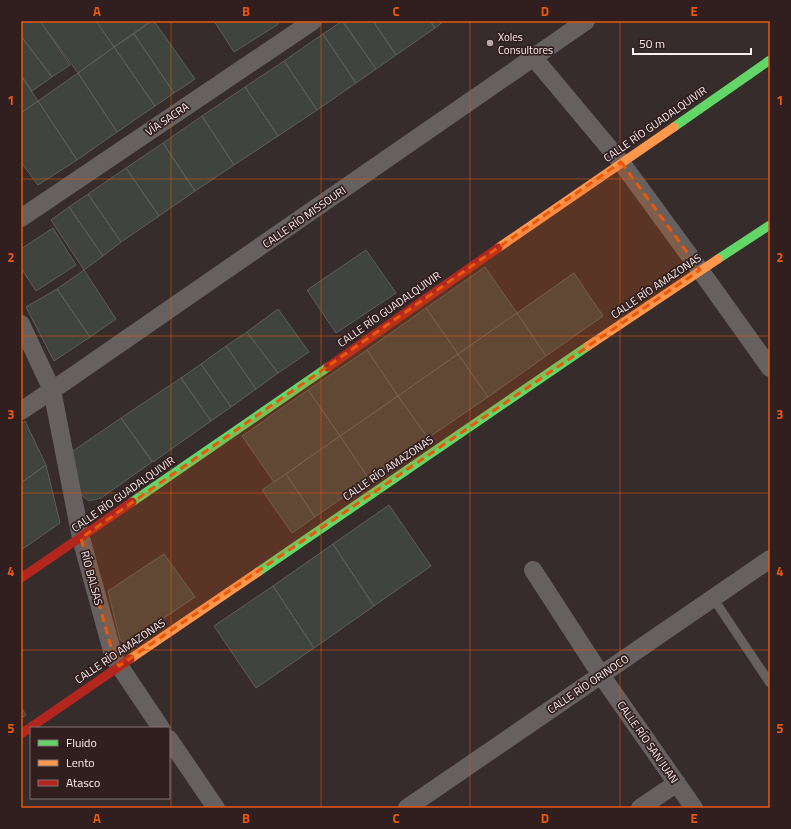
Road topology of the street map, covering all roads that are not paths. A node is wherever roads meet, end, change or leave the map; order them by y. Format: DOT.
graph roads {
  1 [pos="312,21"];
  2 [pos="586,21"];
  3 [pos="534,58"];
  4 [pos="770,60"];
  5 [pos="621,162"];
  6 [pos="21,218"];
  7 [pos="770,224"];
  8 [pos="700,270"];
  9 [pos="21,324"];
  10 [pos="770,368"];
  11 [pos="52,390"];
  12 [pos="21,410"];
  13 [pos="81,538"];
  14 [pos="770,559"];
  15 [pos="533,570"];
  16 [pos="21,578"];
  17 [pos="713,598"];
  18 [pos="119,666"];
  19 [pos="601,675"];
  20 [pos="770,683"];
  21 [pos="31,727"];
  22 [pos="160,727"];
  23 [pos="30,728"];
  24 [pos="21,734"];
  25 [pos="170,740"];
  26 [pos="676,783"];
  27 [pos="216,808"];
  28 [pos="407,808"];
  29 [pos="640,808"];
  30 [pos="694,808"];
  1 -- 6 [label="street, VÍA SACRA"];
  2 -- 3 [label="street, CALLE RÍO MISSOURI"];
  3 -- 5 [label="street"];
  3 -- 11 [label="street, CALLE RÍO MISSOURI"];
  4 -- 5 [label="street, CALLE RÍO GUADALQUIVIR"];
  5 -- 8 [label="street"];
  5 -- 13 [label="street, CALLE RÍO GUADALQUIVIR"];
  7 -- 8 [label="street, CALLE RÍO AMAZONAS"];
  8 -- 10 [label="street"];
  8 -- 18 [label="street, CALLE RÍO AMAZONAS"];
  9 -- 11 [label="street, RÍO BALSAS"];
  11 -- 12 [label="street, CALLE RÍO MISSOURI"];
  11 -- 13 [label="street, RÍO BALSAS"];
  13 -- 16 [label="street, CALLE RÍO GUADALQUIVIR"];
  13 -- 18 [label="street, RÍO BALSAS"];
  14 -- 17 [label="street, CALLE RÍO ORINOCO"];
  15 -- 19 [label="street, CALLE RÍO SAN JUAN"];
  17 -- 19 [label="street, CALLE RÍO ORINOCO"];
  17 -- 20 [label="lane"];
  18 -- 21 [label="street, CALLE RÍO AMAZONAS"];
  18 -- 22 [label="street, RÍO BALSAS"];
  19 -- 26 [label="street, CALLE RÍO SAN JUAN"];
  19 -- 28 [label="street, CALLE RÍO ORINOCO"];
  23 -- 24 [label="street, CALLE RÍO AMAZONAS"];
  25 -- 27 [label="street"];
  26 -- 29 [label="street"];
  26 -- 30 [label="street, CALLE RÍO SAN JUAN"];
}
